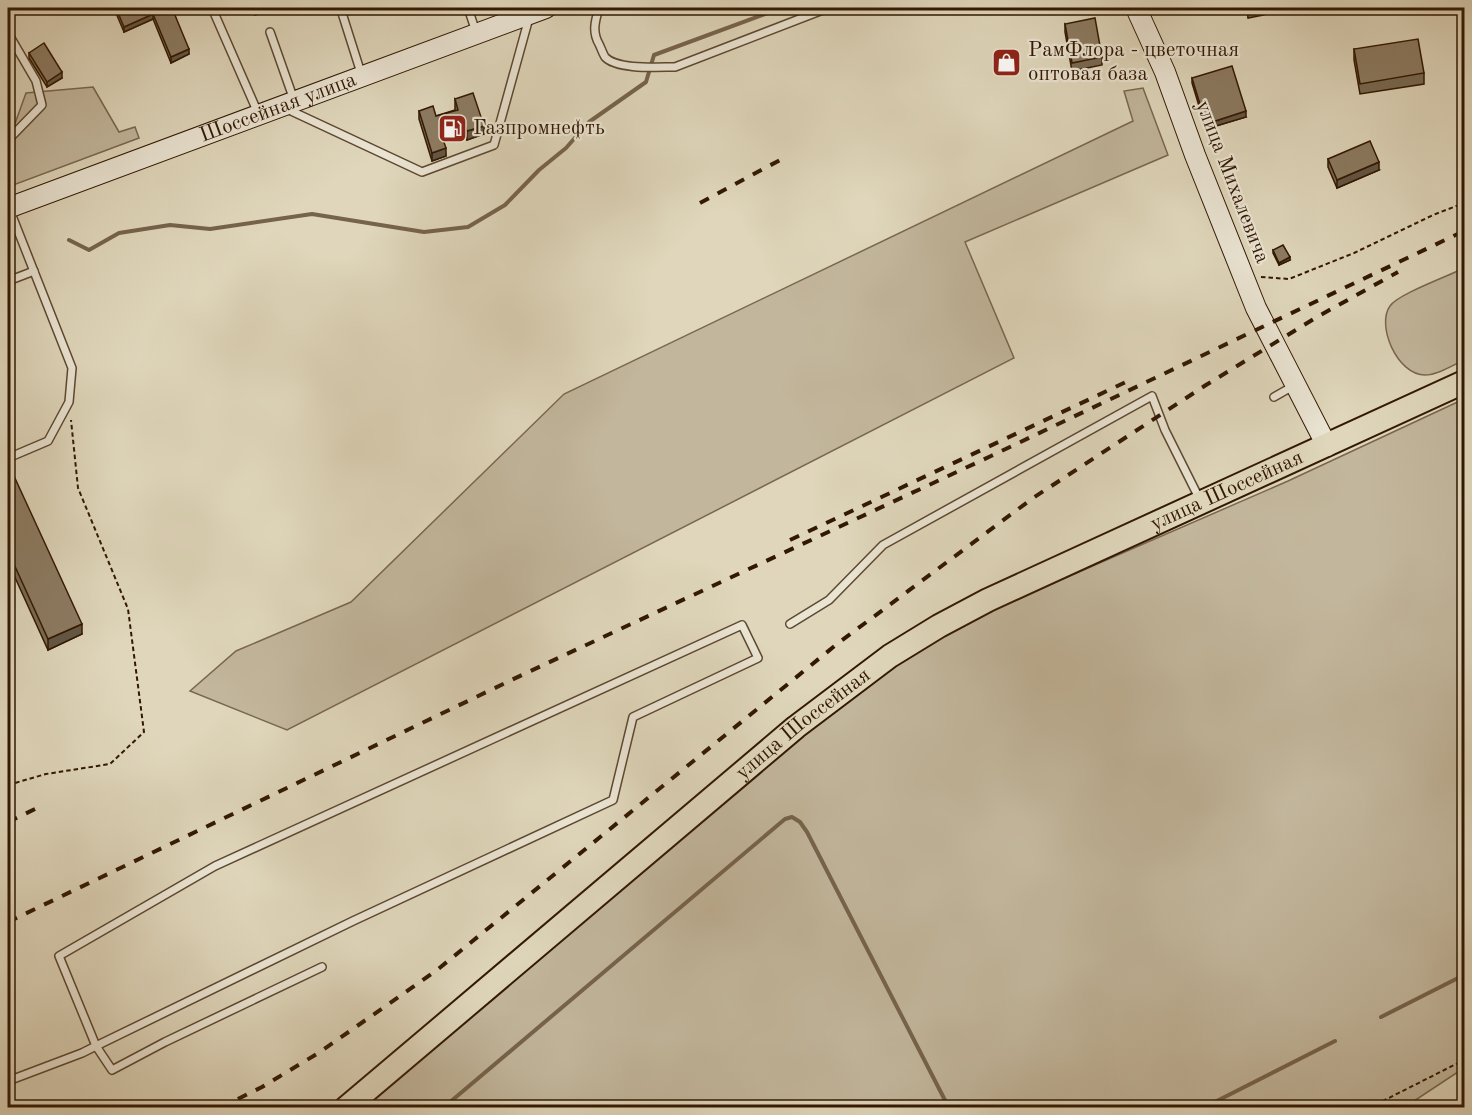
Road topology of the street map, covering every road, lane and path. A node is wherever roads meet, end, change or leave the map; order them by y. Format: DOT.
graph roads {
  1 [pos="212,8"];
  2 [pos="468,8"];
  3 [pos="598,8"];
  4 [pos="828,8"];
  5 [pos="1136,8"];
  6 [pos="815,10"];
  7 [pos="538,11"];
  8 [pos="342,13"];
  9 [pos="270,32"];
  10 [pos="476,32"];
  11 [pos="8,33"];
  12 [pos="362,76"];
  13 [pos="288,105"];
  14 [pos="259,116"];
  15 [pos="8,140"];
  16 [pos="1464,203"];
  17 [pos="8,208"];
  18 [pos="34,271"];
  19 [pos="1242,274"];
  20 [pos="8,281"];
  21 [pos="1464,382"];
  22 [pos="1294,385"];
  23 [pos="1274,397"];
  24 [pos="69,402"];
  25 [pos="1328,446"];
  26 [pos="8,458"];
  27 [pos="1201,504"];
  28 [pos="790,624"];
  29 [pos="8,785"];
  30 [pos="322,967"];
  31 [pos="96,1046"];
  32 [pos="1464,1060"];
  33 [pos="8,1082"];
  34 [pos="346,1107"];
  35 [pos="1369,1107"];
  1 -- 14 [label="lane"];
  2 -- 10 [label="lane"];
  3 -- 6 [label="lane"];
  4 -- 6 [label="lane"];
  5 -- 19 [label="street, улица Михалевича"];
  7 -- 10 [label="street, Шоссейная улица"];
  7 -- 13 [label="lane"];
  8 -- 12 [label="lane"];
  9 -- 13 [label="lane"];
  10 -- 12 [label="street, Шоссейная улица"];
  11 -- 15 [label="lane"];
  12 -- 13 [label="street, Шоссейная улица"];
  13 -- 14 [label="street, Шоссейная улица"];
  14 -- 17 [label="street, Шоссейная улица"];
  16 -- 19 [label="path"];
  17 -- 18 [label="lane"];
  18 -- 20 [label="lane"];
  18 -- 24 [label="lane"];
  19 -- 22 [label="street, улица Михалевича"];
  21 -- 25 [label="main road"];
  22 -- 23 [label="lane"];
  22 -- 25 [label="street, улица Михалевича"];
  24 -- 26 [label="lane"];
  24 -- 29 [label="path"];
  25 -- 27 [label="main road, улица Шоссейная"];
  27 -- 28 [label="lane"];
  27 -- 34 [label="main road, улица Шоссейная"];
  30 -- 31 [label="lane"];
  31 -- 31 [label="lane"];
  31 -- 33 [label="lane"];
  32 -- 35 [label="path"];
}
